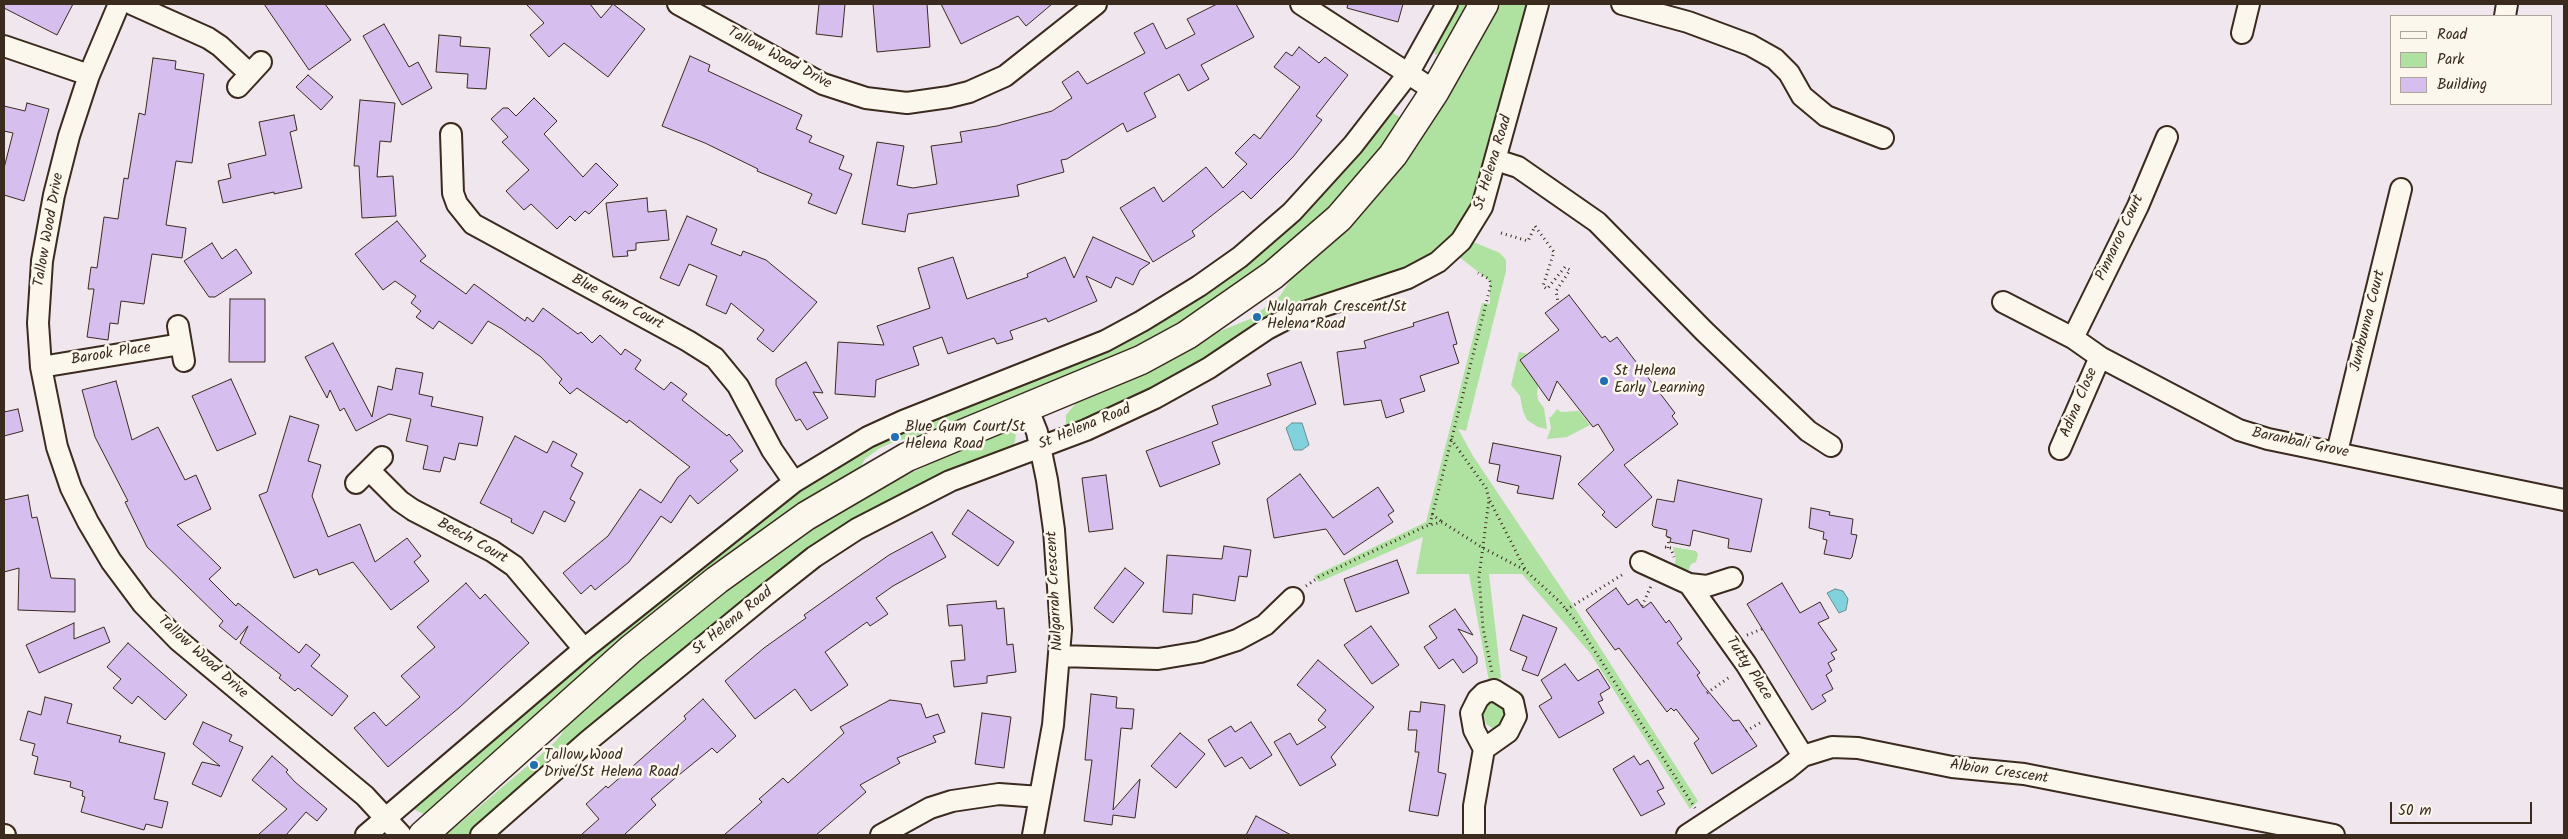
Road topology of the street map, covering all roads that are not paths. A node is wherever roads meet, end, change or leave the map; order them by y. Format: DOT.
graph roads {
  1 [pos="119,4"];
  2 [pos="132,4"];
  3 [pos="678,4"];
  4 [pos="1096,4"];
  5 [pos="1301,4"];
  6 [pos="1447,4"];
  7 [pos="1484,4"];
  8 [pos="1538,4"];
  9 [pos="1622,4"];
  10 [pos="2249,4"];
  11 [pos="2242,34"];
  12 [pos="4,46"];
  13 [pos="89,74"];
  14 [pos="250,74"];
  15 [pos="1408,74"];
  16 [pos="1435,91"];
  17 [pos="451,134"];
  18 [pos="2167,137"];
  19 [pos="1883,138"];
  20 [pos="1496,160"];
  21 [pos="2401,189"];
  22 [pos="2003,302"];
  23 [pos="2073,338"];
  24 [pos="181,344"];
  25 [pos="2100,357"];
  26 [pos="41,367"];
  27 [pos="1028,407"];
  28 [pos="1831,446"];
  29 [pos="1040,447"];
  30 [pos="2060,449"];
  31 [pos="2337,452"];
  32 [pos="369,470"];
  33 [pos="794,482"];
  34 [pos="2564,500"];
  35 [pos="1633,568"];
  36 [pos="1732,578"];
  37 [pos="1689,584"];
  38 [pos="1293,598"];
  39 [pos="584,649"];
  40 [pos="1060,656"];
  41 [pos="1484,749"];
  42 [pos="1803,756"];
  43 [pos="1040,797"];
  44 [pos="386,818"];
  45 [pos="366,835"];
  46 [pos="401,835"];
  47 [pos="423,835"];
  48 [pos="481,835"];
  49 [pos="881,835"];
  50 [pos="1033,835"];
  51 [pos="1474,835"];
  52 [pos="1687,835"];
  53 [pos="2334,835"];
  1 -- 13 [label="street, Tallow Wood Drive"];
  2 -- 14 [label="street"];
  3 -- 4 [label="street, Tallow Wood Drive"];
  5 -- 15 [label="street"];
  6 -- 15 [label="street"];
  7 -- 16 [label="main road"];
  8 -- 20 [label="street, St Helena Road"];
  9 -- 19 [label="street"];
  10 -- 11 [label="street"];
  12 -- 13 [label="street"];
  13 -- 26 [label="street, Tallow Wood Drive"];
  15 -- 16 [label="street"];
  15 -- 33 [label="street"];
  16 -- 27 [label="main road"];
  17 -- 33 [label="street, Blue Gum Court"];
  18 -- 23 [label="street, Pinnaroo Court"];
  20 -- 28 [label="street"];
  20 -- 29 [label="street, St Helena Road"];
  21 -- 31 [label="street, Jumbunna Court"];
  22 -- 23 [label="street, Baranbali Grove"];
  23 -- 25 [label="street, Baranbali Grove"];
  24 -- 26 [label="street, Barook Place"];
  25 -- 30 [label="street, Adina Close"];
  25 -- 31 [label="street, Baranbali Grove"];
  26 -- 44 [label="street, Tallow Wood Drive"];
  27 -- 29 [label="street, Nulgarrah Crescent"];
  27 -- 47 [label="main road"];
  29 -- 40 [label="street, Nulgarrah Crescent"];
  29 -- 48 [label="street, St Helena Road"];
  31 -- 34 [label="street, Baranbali Grove"];
  32 -- 39 [label="street, Beech Court"];
  33 -- 39 [label="street"];
  35 -- 37 [label="street, Tutty Place"];
  36 -- 37 [label="street, Tutty Place"];
  37 -- 42 [label="street, Tutty Place"];
  38 -- 40 [label="street"];
  39 -- 44 [label="street"];
  40 -- 43 [label="street, Nulgarrah Crescent"];
  41 -- 41 [label="street"];
  41 -- 51 [label="street"];
  42 -- 52 [label="street, Albion Crescent"];
  42 -- 53 [label="street, Albion Crescent"];
  43 -- 49 [label="street"];
  43 -- 50 [label="street, Nulgarrah Crescent"];
  44 -- 45 [label="street"];
  44 -- 46 [label="street, Tallow Wood Drive"];
}
